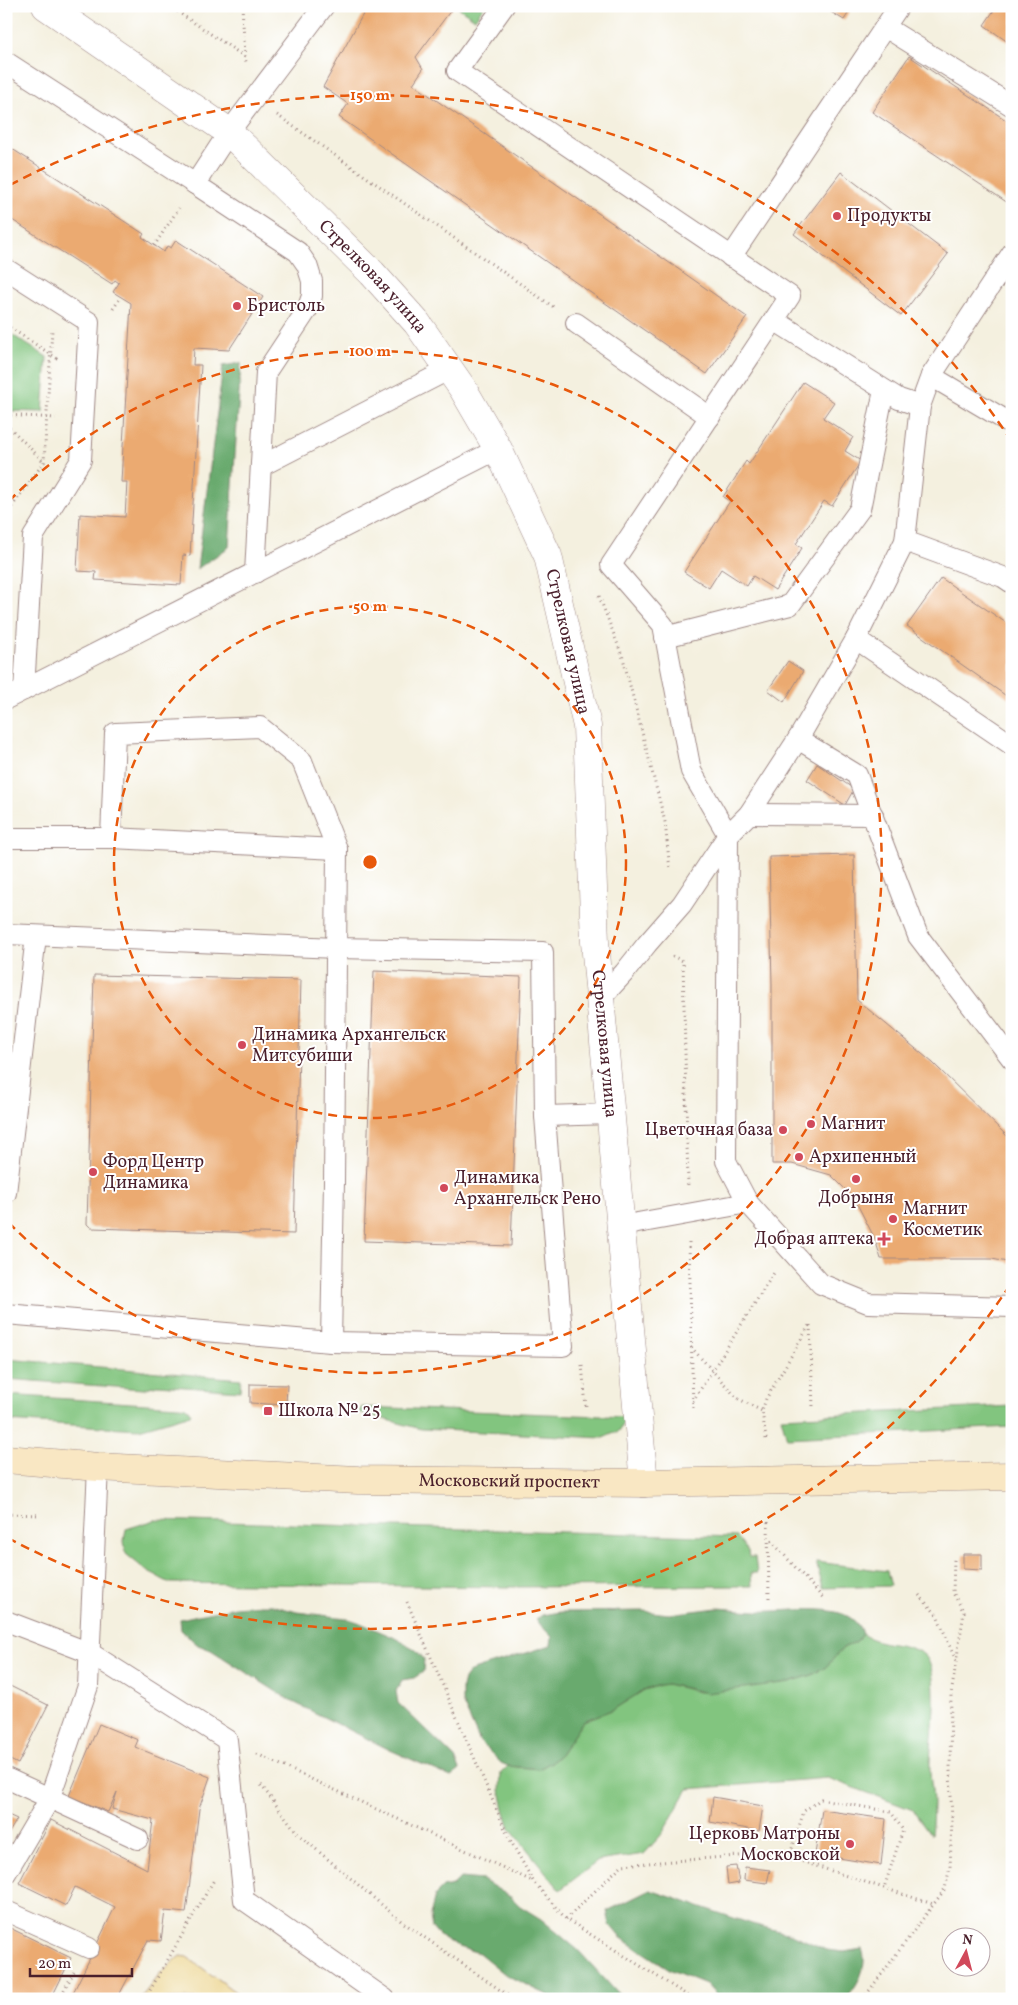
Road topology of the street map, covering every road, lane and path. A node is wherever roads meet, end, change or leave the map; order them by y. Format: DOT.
graph roads {
  1 [pos="46,6"];
  2 [pos="169,6"];
  3 [pos="242,6"];
  4 [pos="324,6"];
  5 [pos="504,6"];
  6 [pos="899,6"];
  7 [pos="885,27"];
  8 [pos="245,57"];
  9 [pos="6,62"];
  10 [pos="253,99"];
  11 [pos="1012,106"];
  12 [pos="229,132"];
  13 [pos="195,184"];
  14 [pos="154,246"];
  15 [pos="1012,253"];
  16 [pos="731,257"];
  17 [pos="6,269"];
  18 [pos="53,300"];
  19 [pos="774,320"];
  20 [pos="576,323"];
  21 [pos="6,325"];
  22 [pos="50,354"];
  23 [pos="450,369"];
  24 [pos="86,376"];
  25 [pos="931,376"];
  26 [pos="884,390"];
  27 [pos="920,406"];
  28 [pos="6,415"];
  29 [pos="710,417"];
  30 [pos="47,418"];
  31 [pos="83,420"];
  32 [pos="6,424"];
  33 [pos="1012,424"];
  34 [pos="498,449"];
  35 [pos="44,462"];
  36 [pos="261,466"];
  37 [pos="66,484"];
  38 [pos="6,515"];
  39 [pos="905,541"];
  40 [pos="255,573"];
  41 [pos="1012,583"];
  42 [pos="666,637"];
  43 [pos="856,639"];
  44 [pos="24,690"];
  45 [pos="6,699"];
  46 [pos="798,739"];
  47 [pos="1012,745"];
  48 [pos="749,814"];
  49 [pos="872,814"];
  50 [pos="728,835"];
  51 [pos="6,838"];
  52 [pos="111,838"];
  53 [pos="337,849"];
  54 [pos="6,934"];
  55 [pos="36,936"];
  56 [pos="647,944"];
  57 [pos="336,948"];
  58 [pos="600,999"];
  59 [pos="1012,1059"];
  60 [pos="611,1114"];
  61 [pos="545,1116"];
  62 [pos="6,1193"];
  63 [pos="748,1204"];
  64 [pos="688,1214"];
  65 [pos="621,1226"];
  66 [pos="790,1249"];
  67 [pos="1012,1306"];
  68 [pos="6,1314"];
  69 [pos="330,1342"];
  70 [pos="692,1348"];
  71 [pos="712,1371"];
  72 [pos="693,1402"];
  73 [pos="813,1407"];
  74 [pos="693,1409"];
  75 [pos="762,1411"];
  76 [pos="766,1439"];
  77 [pos="6,1459"];
  78 [pos="98,1467"];
  79 [pos="1012,1476"];
  80 [pos="644,1483"];
  81 [pos="6,1514"];
  82 [pos="41,1515"];
  83 [pos="768,1522"];
  84 [pos="768,1536"];
  85 [pos="954,1559"];
  86 [pos="919,1595"];
  87 [pos="824,1599"];
  88 [pos="769,1600"];
  89 [pos="407,1602"];
  90 [pos="6,1621"];
  91 [pos="90,1652"];
  92 [pos="957,1661"];
  93 [pos="226,1740"];
  94 [pos="6,1778"];
  95 [pos="256,1779"];
  96 [pos="49,1800"];
  97 [pos="138,1839"];
  98 [pos="237,1841"];
  99 [pos="789,1858"];
  100 [pos="6,1873"];
  101 [pos="533,1881"];
  102 [pos="884,1888"];
  103 [pos="933,1904"];
  104 [pos="6,1911"];
  105 [pos="566,1919"];
  106 [pos="88,1948"];
  107 [pos="145,1999"];
  108 [pos="385,1999"];
  109 [pos="513,1999"];
  110 [pos="693,1999"];
  111 [pos="864,1999"];
  1 -- 12 [label="street, Стрелковая улица"];
  2 -- 8 [label="path"];
  3 -- 8 [label="path"];
  4 -- 10 [label="lane"];
  5 -- 16 [label="lane"];
  6 -- 7 [label="lane"];
  7 -- 11 [label="lane"];
  7 -- 16 [label="lane"];
  8 -- 10 [label="path"];
  9 -- 13 [label="lane"];
  10 -- 12 [label="lane"];
  10 -- 20 [label="path"];
  12 -- 13 [label="lane"];
  12 -- 23 [label="street, Стрелковая улица"];
  13 -- 14 [label="path"];
  13 -- 36 [label="lane"];
  15 -- 25 [label="lane"];
  16 -- 19 [label="lane"];
  17 -- 18 [label="lane"];
  18 -- 22 [label="path"];
  18 -- 24 [label="lane"];
  19 -- 26 [label="lane"];
  19 -- 29 [label="lane"];
  20 -- 29 [label="lane"];
  21 -- 22 [label="path"];
  22 -- 24 [label="path"];
  22 -- 30 [label="path"];
  23 -- 34 [label="street, Стрелковая улица"];
  23 -- 36 [label="lane"];
  24 -- 31 [label="lane"];
  25 -- 27 [label="lane"];
  25 -- 33 [label="lane"];
  26 -- 27 [label="lane"];
  26 -- 42 [label="lane"];
  27 -- 39 [label="lane"];
  28 -- 30 [label="path"];
  29 -- 42 [label="lane"];
  30 -- 31 [label="path"];
  30 -- 35 [label="path"];
  31 -- 37 [label="lane"];
  32 -- 35 [label="path"];
  34 -- 40 [label="lane"];
  34 -- 58 [label="street, Стрелковая улица"];
  35 -- 37 [label="path"];
  35 -- 38 [label="path"];
  36 -- 40 [label="lane"];
  37 -- 44 [label="lane"];
  39 -- 41 [label="lane"];
  39 -- 43 [label="lane"];
  40 -- 44 [label="lane"];
  42 -- 50 [label="lane"];
  43 -- 46 [label="lane"];
  43 -- 47 [label="lane"];
  44 -- 45 [label="lane"];
  46 -- 48 [label="lane"];
  46 -- 49 [label="lane"];
  48 -- 49 [label="lane"];
  48 -- 50 [label="lane"];
  49 -- 59 [label="lane"];
  50 -- 56 [label="lane"];
  50 -- 63 [label="lane"];
  51 -- 52 [label="lane"];
  52 -- 53 [label="lane"];
  52 -- 53 [label="lane"];
  53 -- 57 [label="lane"];
  54 -- 55 [label="lane"];
  55 -- 57 [label="lane"];
  55 -- 62 [label="lane"];
  56 -- 58 [label="lane"];
  56 -- 64 [label="path"];
  57 -- 61 [label="lane"];
  57 -- 69 [label="lane"];
  58 -- 60 [label="street, Стрелковая улица"];
  60 -- 61 [label="lane"];
  60 -- 65 [label="street, Стрелковая улица"];
  61 -- 69 [label="lane"];
  63 -- 64 [label="lane"];
  63 -- 66 [label="lane"];
  64 -- 65 [label="lane"];
  64 -- 70 [label="path"];
  65 -- 80 [label="street, Стрелковая улица"];
  66 -- 67 [label="lane"];
  66 -- 71 [label="path"];
  68 -- 69 [label="lane"];
  70 -- 71 [label="path"];
  70 -- 72 [label="path"];
  71 -- 72 [label="path"];
  71 -- 75 [label="path"];
  72 -- 74 [label="path"];
  73 -- 75 [label="path"];
  75 -- 76 [label="path"];
  77 -- 78 [label="main road, Московский проспект"];
  78 -- 80 [label="main road, Московский проспект"];
  78 -- 91 [label="lane"];
  79 -- 80 [label="main road, Московский проспект"];
  81 -- 82 [label="path"];
  83 -- 84 [label="path"];
  84 -- 87 [label="path"];
  84 -- 88 [label="path"];
  85 -- 92 [label="path"];
  86 -- 92 [label="path"];
  89 -- 101 [label="path"];
  90 -- 91 [label="lane"];
  91 -- 93 [label="lane"];
  91 -- 96 [label="lane"];
  92 -- 103 [label="path"];
  93 -- 98 [label="lane"];
  93 -- 101 [label="path"];
  94 -- 96 [label="lane"];
  95 -- 109 [label="path"];
  96 -- 97 [label="lane"];
  96 -- 100 [label="lane"];
  98 -- 107 [label="path"];
  98 -- 108 [label="lane"];
  99 -- 102 [label="path"];
  99 -- 102 [label="path"];
  99 -- 105 [label="path"];
  101 -- 105 [label="path"];
  102 -- 103 [label="path"];
  103 -- 111 [label="path"];
  104 -- 106 [label="lane"];
  105 -- 110 [label="path"];
}
